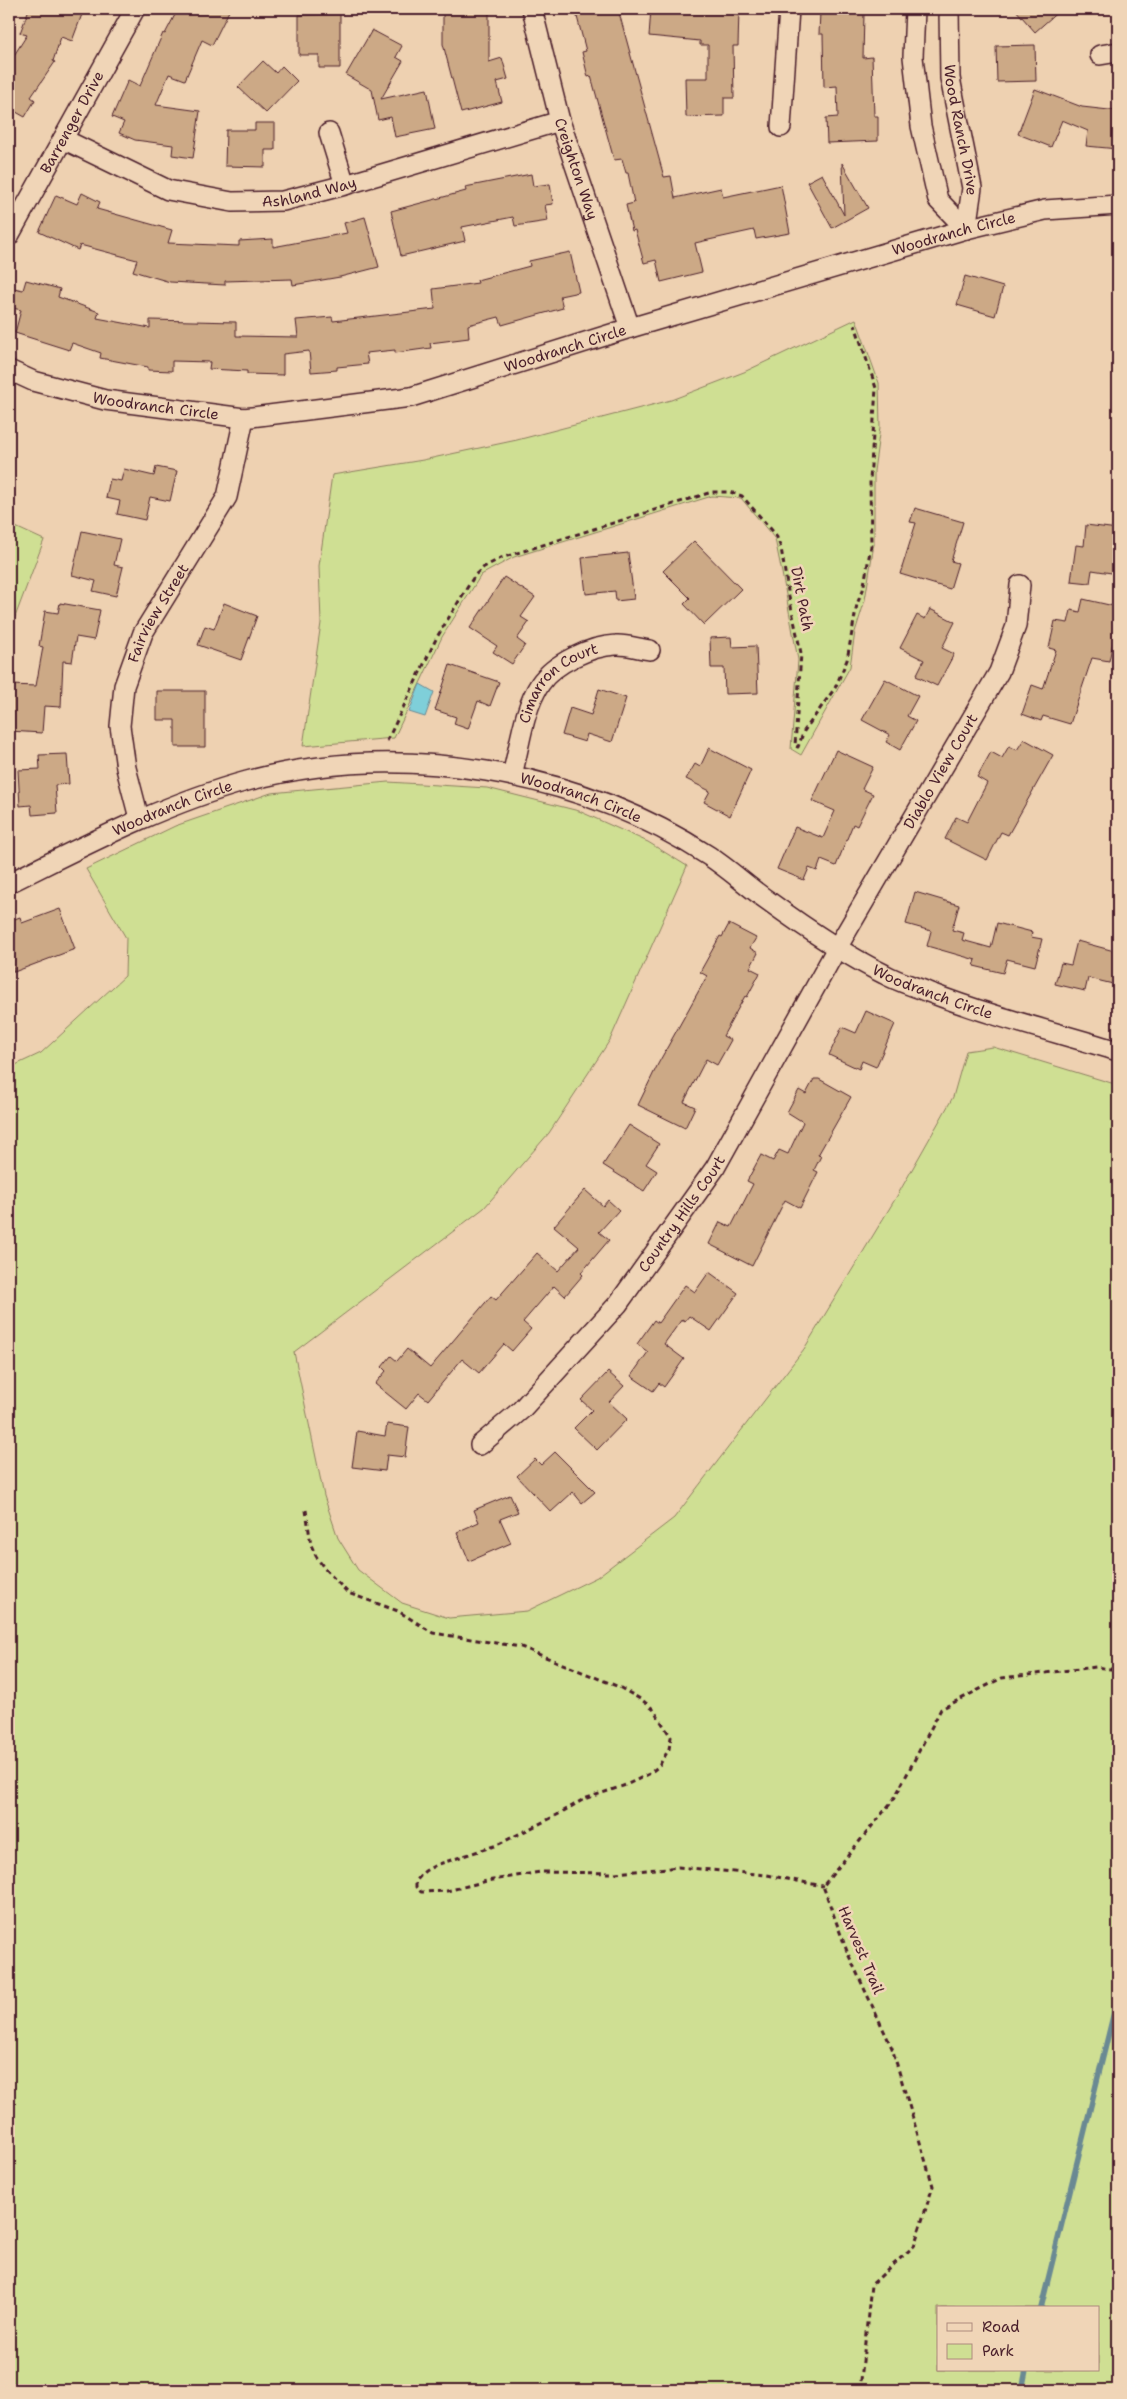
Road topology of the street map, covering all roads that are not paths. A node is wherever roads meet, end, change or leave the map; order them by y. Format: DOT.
graph roads {
  1 [pos="135,9"];
  2 [pos="532,9"];
  3 [pos="788,9"];
  4 [pos="915,9"];
  5 [pos="949,9"];
  6 [pos="560,121"];
  7 [pos="781,127"];
  8 [pos="329,133"];
  9 [pos="63,139"];
  10 [pos="345,185"];
  11 [pos="1118,206"];
  12 [pos="966,229"];
  13 [pos="9,236"];
  14 [pos="630,328"];
  15 [pos="9,370"];
  16 [pos="244,418"];
  17 [pos="1020,585"];
  18 [pos="650,650"];
  19 [pos="512,775"];
  20 [pos="139,818"];
  21 [pos="9,883"];
  22 [pos="836,948"];
  23 [pos="1118,1051"];
  24 [pos="480,1445"];
  1 -- 9 [label="street, Barrenger Drive"];
  2 -- 6 [label="street, Creighton Way"];
  3 -- 7 [label="street"];
  4 -- 12 [label="street, Wood Ranch Drive"];
  5 -- 12 [label="street, Wood Ranch Drive"];
  6 -- 10 [label="street, Ashland Way"];
  6 -- 14 [label="street, Creighton Way"];
  8 -- 10 [label="street"];
  9 -- 10 [label="street, Ashland Way"];
  9 -- 13 [label="street, Barrenger Drive"];
  11 -- 12 [label="street, Woodranch Circle"];
  12 -- 14 [label="street, Woodranch Circle"];
  14 -- 16 [label="street, Woodranch Circle"];
  15 -- 16 [label="street, Woodranch Circle"];
  16 -- 20 [label="street, Fairview Street"];
  17 -- 22 [label="street, Diablo View Court"];
  18 -- 19 [label="street, Cimarron Court"];
  19 -- 20 [label="street, Woodranch Circle"];
  19 -- 22 [label="street, Woodranch Circle"];
  20 -- 21 [label="street, Woodranch Circle"];
  22 -- 23 [label="street, Woodranch Circle"];
  22 -- 24 [label="street, Country Hills Court"];
}
